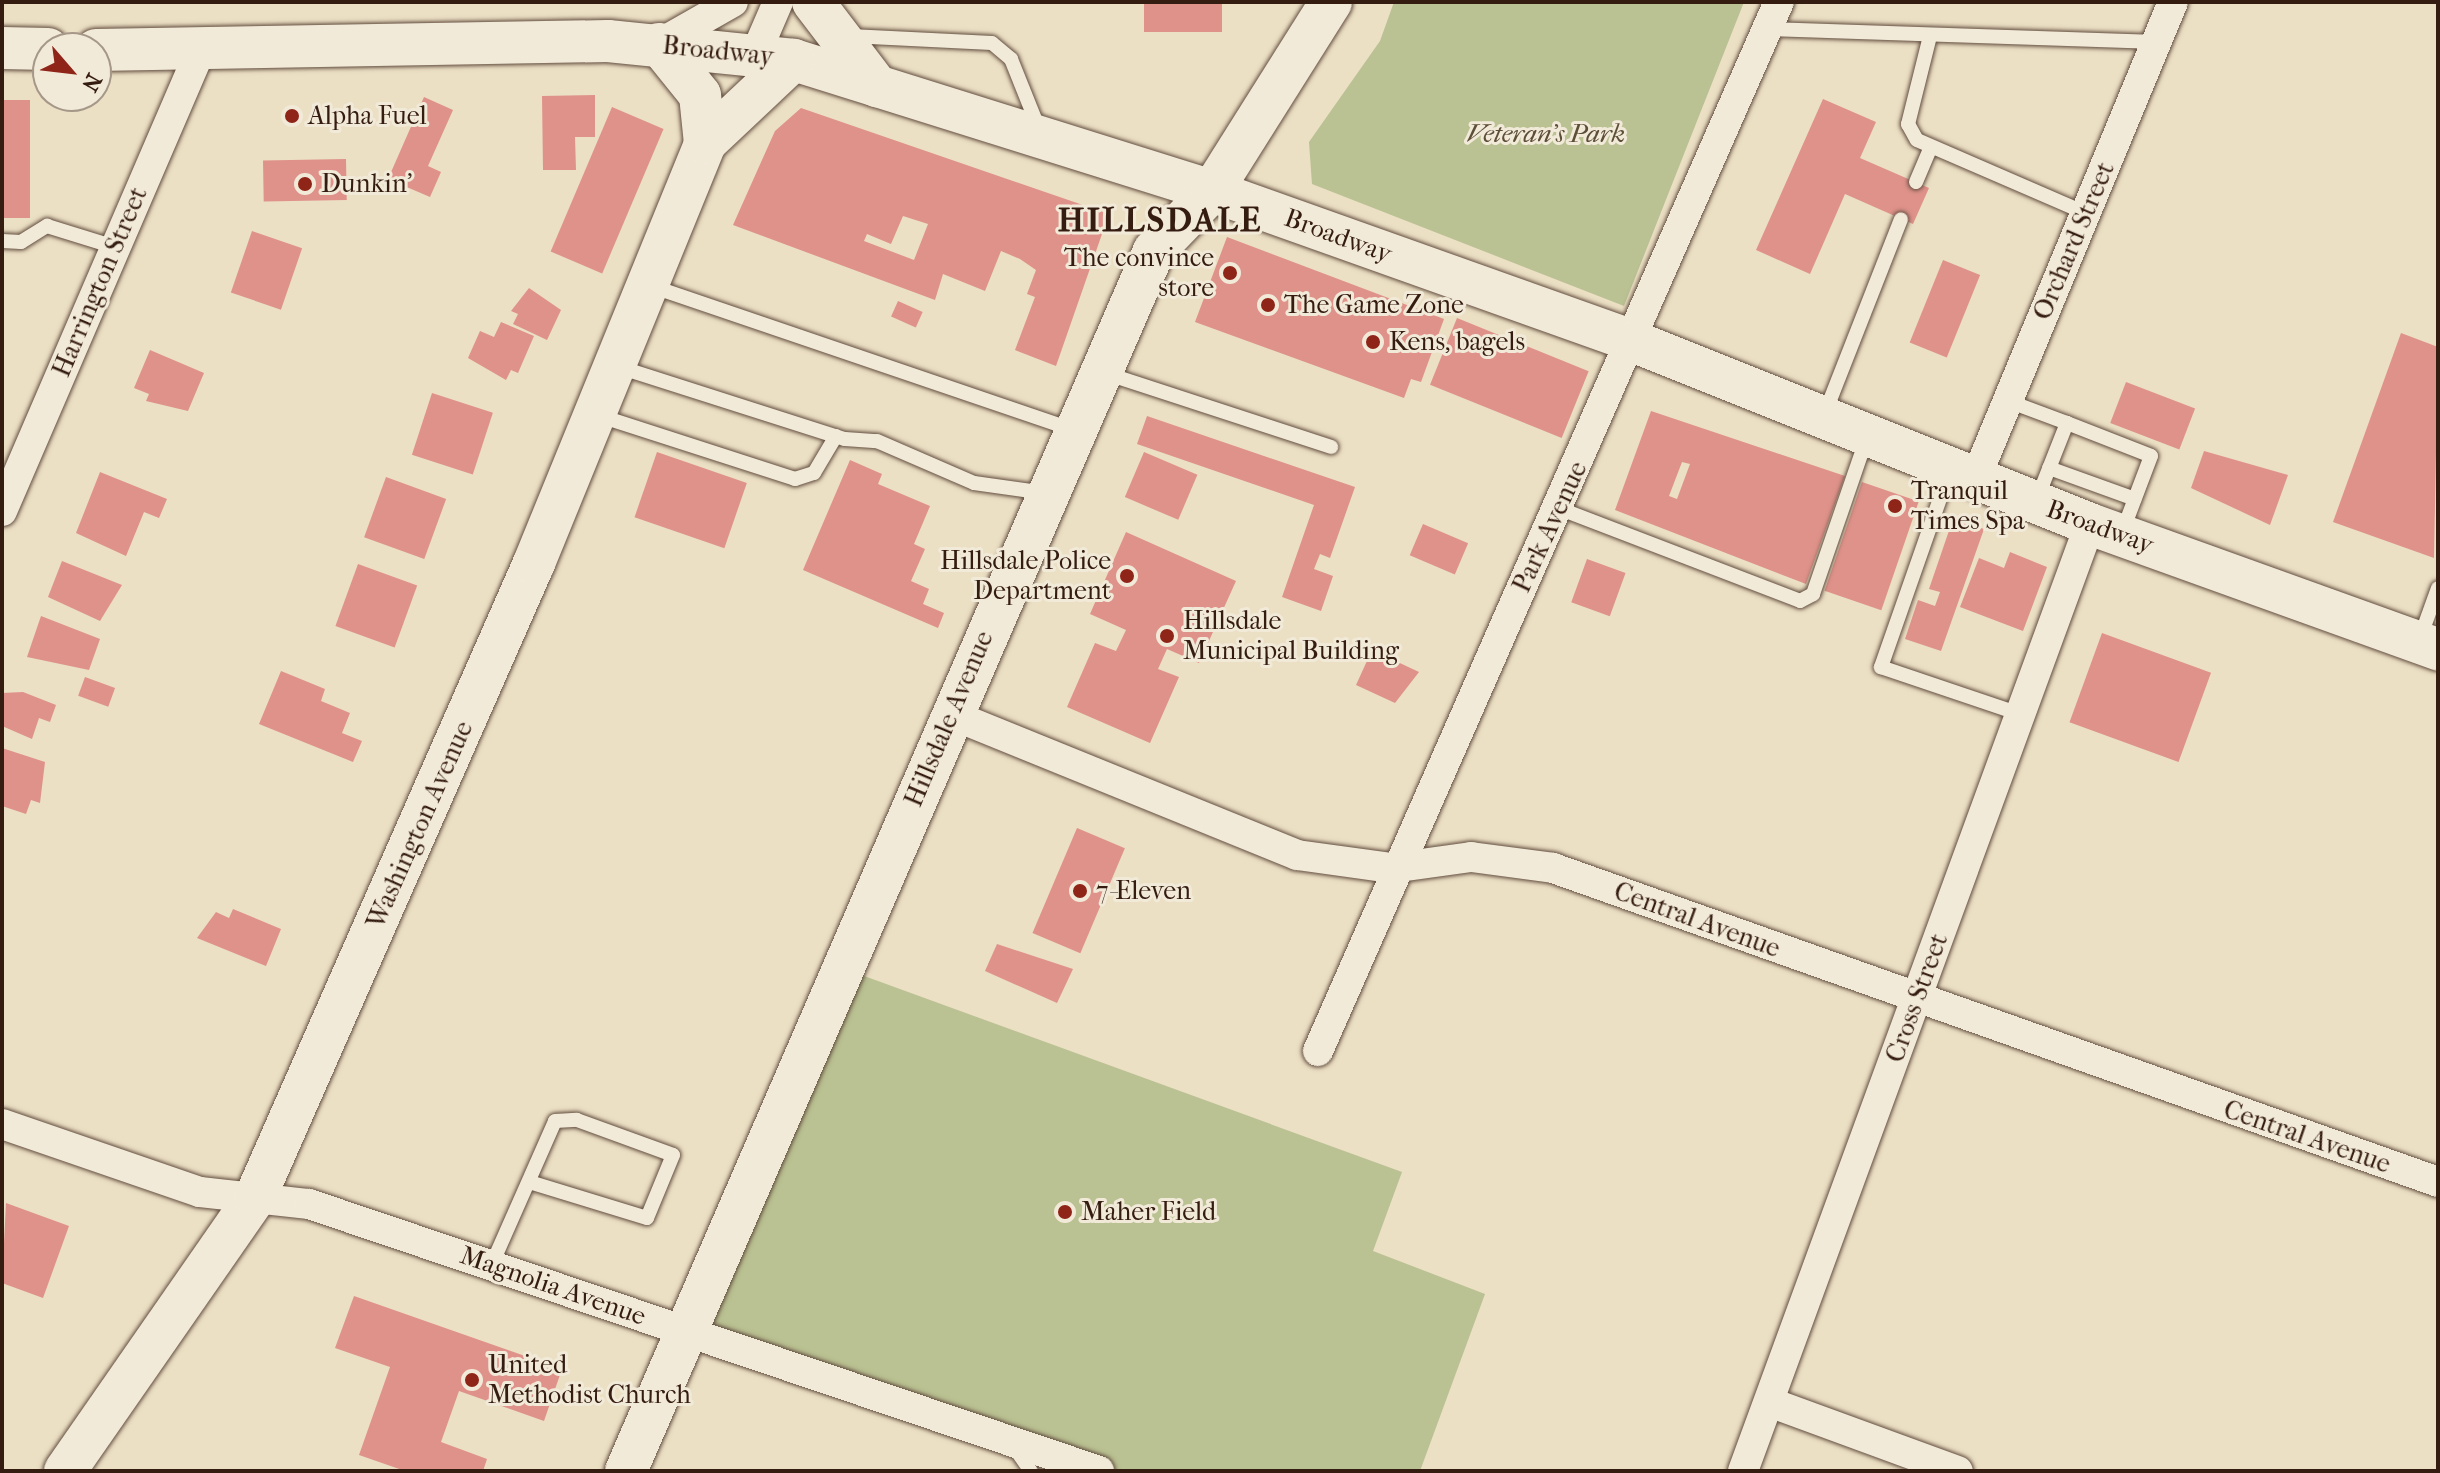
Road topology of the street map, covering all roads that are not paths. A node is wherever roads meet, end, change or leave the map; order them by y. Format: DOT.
graph roads {
  1 [pos="733,2"];
  2 [pos="778,2"];
  3 [pos="1331,2"];
  4 [pos="2173,2"];
  5 [pos="1773,16"];
  6 [pos="823,18"];
  7 [pos="1930,36"];
  8 [pos="2158,42"];
  9 [pos="659,44"];
  10 [pos="2,48"];
  11 [pos="32,49"];
  12 [pos="112,50"];
  13 [pos="199,53"];
  14 [pos="774,56"];
  15 [pos="877,86"];
  16 [pos="1042,137"];
  17 [pos="705,143"];
  18 [pos="1931,147"];
  19 [pos="1916,182"];
  20 [pos="1212,191"];
  21 [pos="2086,213"];
  22 [pos="1901,219"];
  23 [pos="2,241"];
  24 [pos="115,247"];
  25 [pos="648,285"];
  26 [pos="1635,342"];
  27 [pos="615,366"];
  28 [pos="1101,372"];
  29 [pos="2008,401"];
  30 [pos="595,414"];
  31 [pos="1823,417"];
  32 [pos="2067,423"];
  33 [pos="1074,430"];
  34 [pos="1868,435"];
  35 [pos="836,436"];
  36 [pos="1331,447"];
  37 [pos="1963,474"];
  38 [pos="2043,486"];
  39 [pos="1046,493"];
  40 [pos="1558,508"];
  41 [pos="2,511"];
  42 [pos="2115,520"];
  43 [pos="2438,588"];
  44 [pos="2428,646"];
  45 [pos="950,714"];
  46 [pos="2020,714"];
  47 [pos="1392,868"];
  48 [pos="1916,1000"];
  49 [pos="1318,1051"];
  50 [pos="2,1124"];
  51 [pos="529,1182"];
  52 [pos="2438,1182"];
  53 [pos="255,1198"];
  54 [pos="492,1264"];
  55 [pos="691,1333"];
  56 [pos="1769,1402"];
  57 [pos="1009,1440"];
  58 [pos="65,1471"];
  59 [pos="626,1471"];
  60 [pos="1031,1471"];
  61 [pos="1099,1471"];
  62 [pos="1743,1471"];
  63 [pos="1958,1471"];
  1 -- 9 [label="street"];
  2 -- 14 [label="street, Washington Avenue"];
  3 -- 20 [label="street, Hillsdale Avenue"];
  4 -- 8 [label="street, Orchard Street"];
  5 -- 7 [label="lane"];
  5 -- 26 [label="street, Park Avenue"];
  6 -- 15 [label="street"];
  6 -- 16 [label="lane"];
  7 -- 8 [label="lane"];
  7 -- 18 [label="lane"];
  8 -- 21 [label="street, Orchard Street"];
  9 -- 13 [label="street, Broadway"];
  9 -- 14 [label="street, Broadway"];
  9 -- 17 [label="street, Washington Avenue"];
  10 -- 11 [label="street"];
  12 -- 13 [label="street, Broadway"];
  13 -- 24 [label="street, Harrington Street"];
  14 -- 15 [label="street, Broadway"];
  14 -- 17 [label="street, Washington Avenue"];
  15 -- 16 [label="street, Broadway"];
  16 -- 20 [label="street, Broadway"];
  17 -- 25 [label="street, Washington Avenue"];
  18 -- 19 [label="lane"];
  18 -- 21 [label="lane"];
  20 -- 26 [label="street, Broadway"];
  20 -- 28 [label="street, Hillsdale Avenue"];
  21 -- 29 [label="street, Orchard Street"];
  22 -- 31 [label="lane"];
  23 -- 24 [label="lane"];
  24 -- 41 [label="street, Harrington Street"];
  25 -- 27 [label="street, Washington Avenue"];
  25 -- 33 [label="lane"];
  26 -- 31 [label="street, Broadway"];
  26 -- 40 [label="street, Park Avenue"];
  27 -- 30 [label="street, Washington Avenue"];
  27 -- 35 [label="lane"];
  28 -- 33 [label="street, Hillsdale Avenue"];
  28 -- 36 [label="lane"];
  29 -- 32 [label="lane"];
  29 -- 37 [label="street, Orchard Street"];
  30 -- 35 [label="lane"];
  30 -- 53 [label="street, Washington Avenue"];
  31 -- 34 [label="street, Broadway"];
  32 -- 38 [label="lane"];
  32 -- 42 [label="lane"];
  33 -- 39 [label="street, Hillsdale Avenue"];
  34 -- 37 [label="street, Broadway"];
  34 -- 40 [label="lane"];
  35 -- 39 [label="lane"];
  37 -- 38 [label="street, Broadway"];
  37 -- 46 [label="lane"];
  38 -- 42 [label="street, Broadway"];
  39 -- 45 [label="street, Hillsdale Avenue"];
  40 -- 47 [label="street, Park Avenue"];
  42 -- 44 [label="street, Broadway"];
  42 -- 46 [label="street, Cross Street"];
  43 -- 44 [label="lane"];
  45 -- 47 [label="street, Central Avenue"];
  45 -- 55 [label="street, Hillsdale Avenue"];
  46 -- 48 [label="street, Cross Street"];
  47 -- 48 [label="street, Central Avenue"];
  47 -- 49 [label="street, Park Avenue"];
  48 -- 52 [label="street, Central Avenue"];
  48 -- 56 [label="street, Cross Street"];
  50 -- 53 [label="street, Magnolia Avenue"];
  51 -- 51 [label="lane"];
  51 -- 54 [label="lane"];
  53 -- 54 [label="street, Magnolia Avenue"];
  53 -- 58 [label="street, Washington Avenue"];
  54 -- 55 [label="street, Magnolia Avenue"];
  55 -- 57 [label="street, Magnolia Avenue"];
  55 -- 59 [label="street, Hillsdale Avenue"];
  56 -- 62 [label="street, Cross Street"];
  56 -- 63 [label="street"];
  57 -- 60 [label="lane"];
  57 -- 61 [label="street, Magnolia Avenue"];
}
